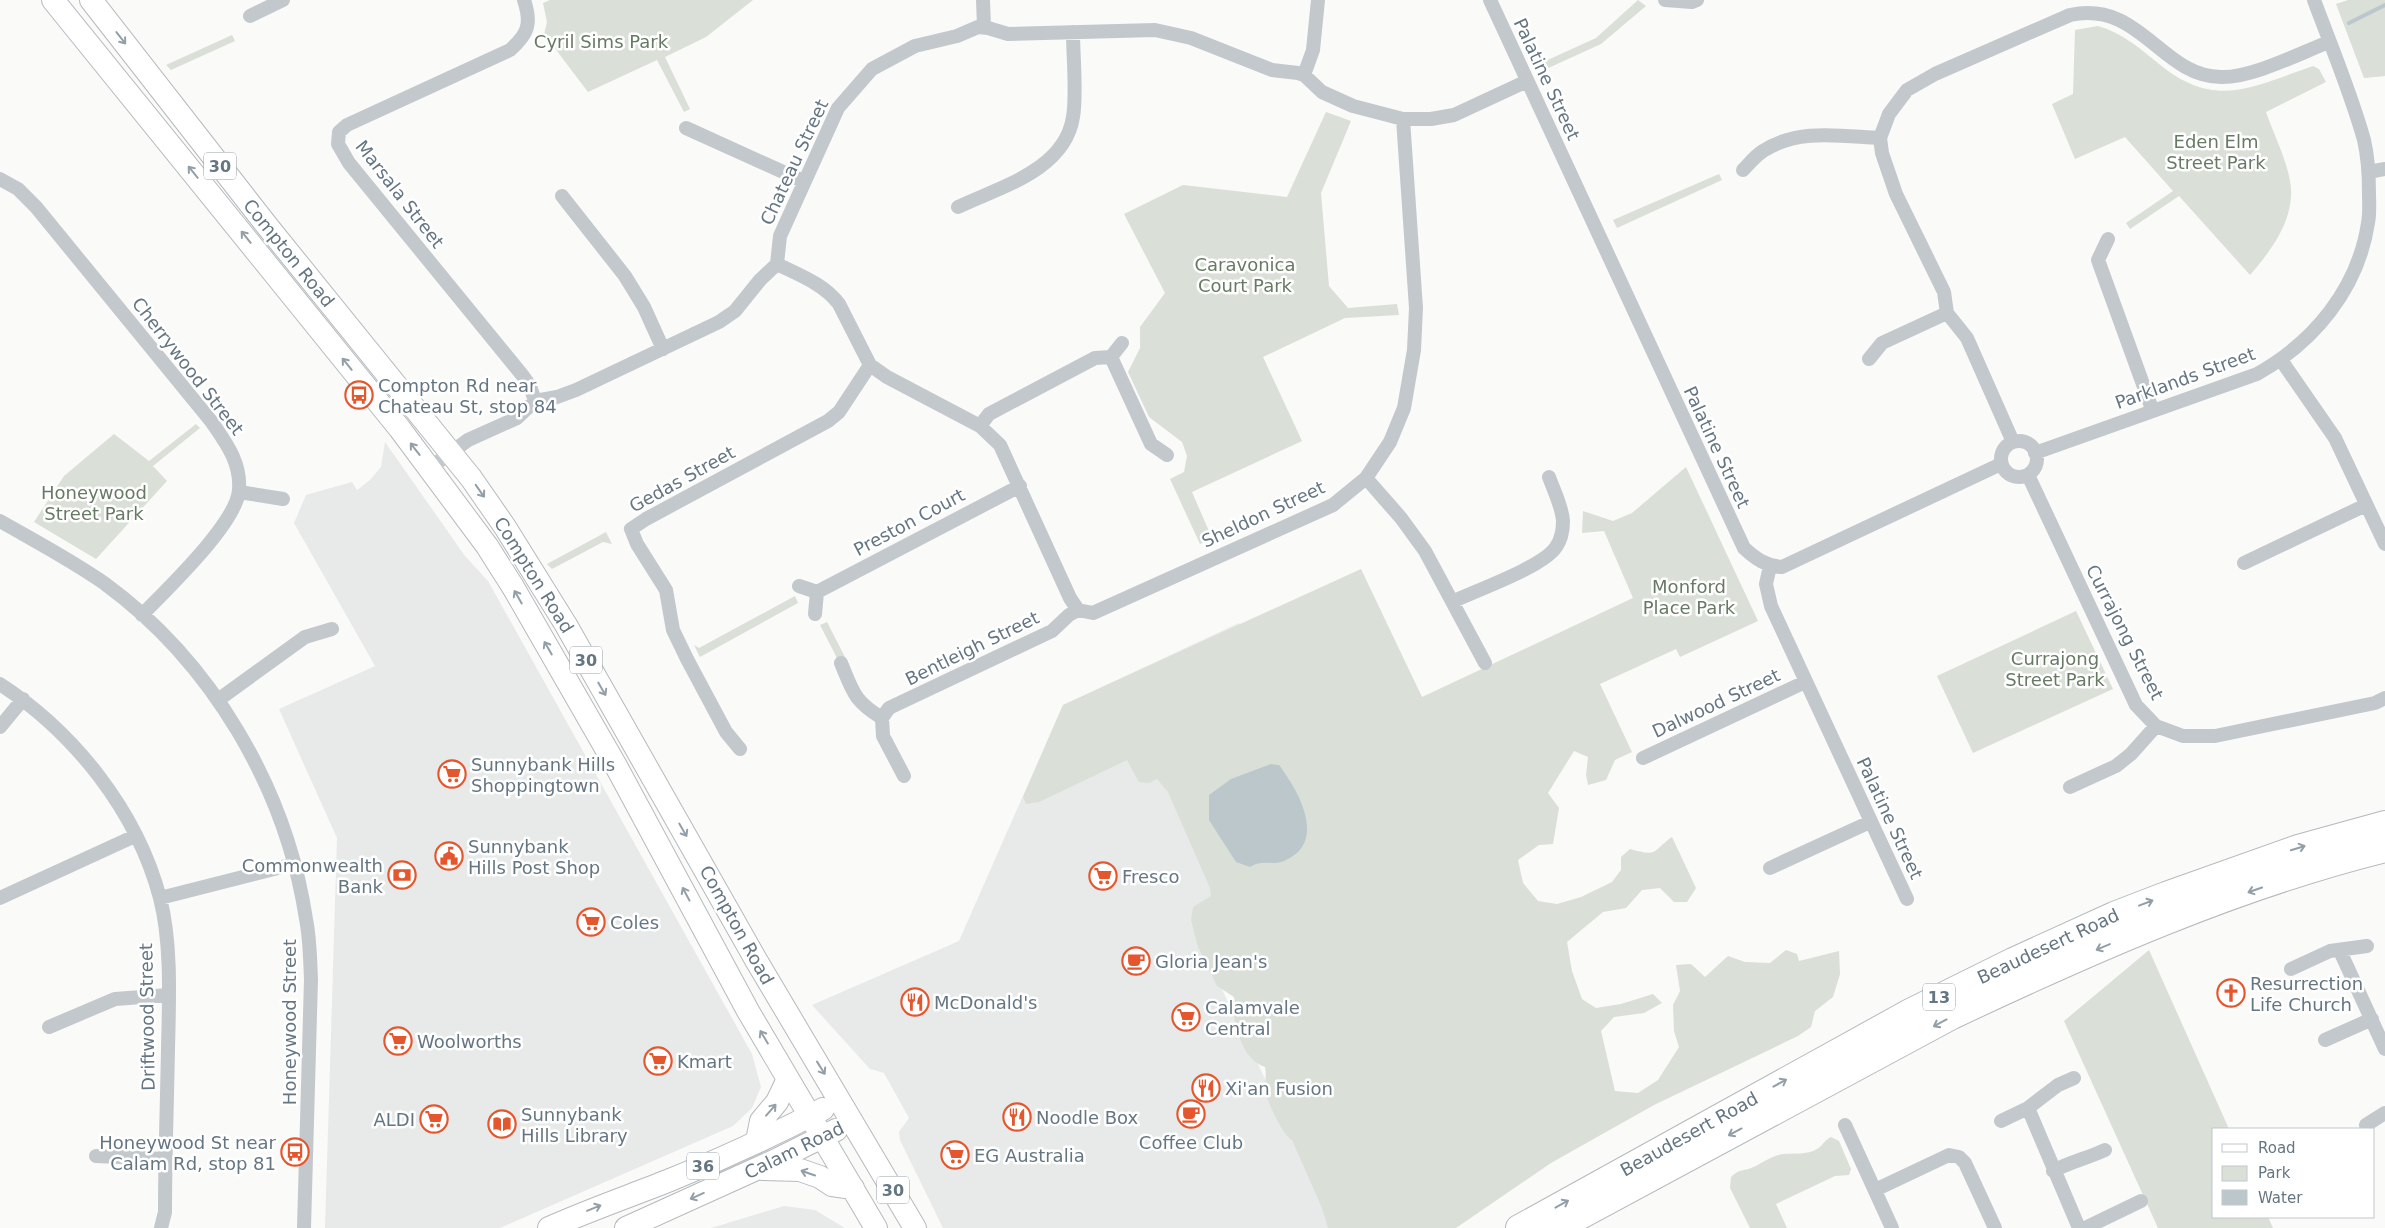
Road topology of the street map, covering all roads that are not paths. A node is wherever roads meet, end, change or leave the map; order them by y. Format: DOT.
graph roads {
  1 [pos="54,0"];
  2 [pos="91,0"];
  3 [pos="283,0"];
  4 [pos="524,0"];
  5 [pos="983,0"];
  6 [pos="1318,0"];
  7 [pos="1490,0"];
  8 [pos="1665,0"];
  9 [pos="1698,0"];
  10 [pos="2314,0"];
  11 [pos="250,16"];
  12 [pos="984,27"];
  13 [pos="1073,32"];
  14 [pos="2330,42"];
  15 [pos="1304,76"];
  16 [pos="1527,81"];
  17 [pos="1402,119"];
  18 [pos="686,128"];
  19 [pos="1880,138"];
  20 [pos="2385,169"];
  21 [pos="1743,170"];
  22 [pos="2369,172"];
  23 [pos="0,179"];
  24 [pos="803,181"];
  25 [pos="562,196"];
  26 [pos="958,207"];
  27 [pos="2108,238"];
  28 [pos="777,264"];
  29 [pos="1947,313"];
  30 [pos="1122,343"];
  31 [pos="663,349"];
  32 [pos="1111,357"];
  33 [pos="1869,359"];
  34 [pos="2281,360"];
  35 [pos="870,365"];
  36 [pos="535,401"];
  37 [pos="2152,410"];
  38 [pos="980,426"];
  39 [pos="2013,442"];
  40 [pos="450,452"];
  41 [pos="2035,453"];
  42 [pos="1167,455"];
  43 [pos="2002,464"];
  44 [pos="430,468"];
  45 [pos="2028,475"];
  46 [pos="1549,477"];
  47 [pos="1366,478"];
  48 [pos="1020,486"];
  49 [pos="239,492"];
  50 [pos="283,498"];
  51 [pos="2366,505"];
  52 [pos="0,521"];
  53 [pos="2385,544"];
  54 [pos="2244,563"];
  55 [pos="1770,566"];
  56 [pos="799,586"];
  57 [pos="817,592"];
  58 [pos="1454,601"];
  59 [pos="1078,610"];
  60 [pos="815,614"];
  61 [pos="142,615"];
  62 [pos="332,629"];
  63 [pos="841,663"];
  64 [pos="1485,663"];
  65 [pos="1805,682"];
  66 [pos="0,684"];
  67 [pos="2385,698"];
  68 [pos="23,699"];
  69 [pos="218,700"];
  70 [pos="882,718"];
  71 [pos="2156,726"];
  72 [pos="0,727"];
  73 [pos="740,749"];
  74 [pos="1642,758"];
  75 [pos="904,776"];
  76 [pos="2070,788"];
  77 [pos="1870,822"];
  78 [pos="2385,824"];
  79 [pos="135,836"];
  80 [pos="2385,849"];
  81 [pos="294,864"];
  82 [pos="1770,868"];
  83 [pos="0,898"];
  84 [pos="160,898"];
  85 [pos="1907,900"];
  86 [pos="2367,946"];
  87 [pos="2340,951"];
  88 [pos="2291,970"];
  89 [pos="170,995"];
  90 [pos="2372,1018"];
  91 [pos="49,1027"];
  92 [pos="2325,1040"];
  93 [pos="2385,1049"];
  94 [pos="788,1078"];
  95 [pos="2074,1078"];
  96 [pos="840,1101"];
  97 [pos="2028,1108"];
  98 [pos="2385,1113"];
  99 [pos="810,1116"];
  100 [pos="852,1121"];
  101 [pos="2001,1121"];
  102 [pos="1846,1124"];
  103 [pos="2366,1125"];
  104 [pos="823,1137"];
  105 [pos="757,1142"];
  106 [pos="2105,1150"];
  107 [pos="96,1156"];
  108 [pos="165,1159"];
  109 [pos="758,1168"];
  110 [pos="2053,1171"];
  111 [pos="853,1188"];
  112 [pos="1875,1190"];
  113 [pos="2141,1201"];
  114 [pos="161,1228"];
  115 [pos="304,1228"];
  116 [pos="549,1228"];
  117 [pos="626,1228"];
  118 [pos="876,1228"];
  119 [pos="915,1228"];
  120 [pos="1519,1228"];
  121 [pos="1558,1228"];
  122 [pos="1892,1228"];
  123 [pos="1995,1228"];
  124 [pos="2079,1228"];
  125 [pos="2085,1228"];
  44 -- 1 [label="main road, Compton Road / 30, one-way"];
  2 -- 40 [label="main road, Compton Road / 30, one-way"];
  3 -- 11 [label="street"];
  4 -- 36 [label="street, Marsala Street"];
  5 -- 12 [label="street"];
  6 -- 15 [label="street"];
  7 -- 16 [label="street, Palatine Street"];
  8 -- 9 [label="street"];
  10 -- 14 [label="street, Parklands Street"];
  12 -- 13 [label="street"];
  12 -- 24 [label="street, Chateau Street"];
  13 -- 15 [label="street"];
  13 -- 26 [label="street"];
  14 -- 19 [label="street"];
  14 -- 22 [label="street, Parklands Street"];
  15 -- 17 [label="street"];
  16 -- 17 [label="street"];
  16 -- 55 [label="street, Palatine Street"];
  17 -- 47 [label="street, Sheldon Street"];
  18 -- 24 [label="street"];
  19 -- 21 [label="street"];
  19 -- 29 [label="street"];
  20 -- 22 [label="street"];
  22 -- 34 [label="street, Parklands Street"];
  23 -- 49 [label="street, Cherrywood Street"];
  24 -- 28 [label="street, Chateau Street"];
  25 -- 31 [label="street"];
  27 -- 37 [label="street"];
  28 -- 31 [label="street"];
  28 -- 35 [label="street"];
  29 -- 33 [label="street"];
  29 -- 39 [label="street"];
  30 -- 32 [label="street"];
  31 -- 36 [label="street"];
  32 -- 38 [label="street"];
  32 -- 42 [label="street"];
  34 -- 37 [label="street, Parklands Street"];
  34 -- 51 [label="street"];
  35 -- 38 [label="street"];
  35 -- 73 [label="street, Gedas Street"];
  36 -- 40 [label="street"];
  37 -- 41 [label="street, Parklands Street"];
  38 -- 48 [label="street"];
  39 -- 41 [label="street"];
  39 -- 43 [label="street"];
  40 -- 44 [label="street"];
  40 -- 96 [label="main road, Compton Road / 30, one-way"];
  41 -- 45 [label="street"];
  43 -- 45 [label="street"];
  43 -- 55 [label="street"];
  94 -- 44 [label="main road, Compton Road / 30, one-way"];
  45 -- 71 [label="street, Currajong Street"];
  46 -- 58 [label="street"];
  47 -- 58 [label="street"];
  47 -- 59 [label="street, Sheldon Street"];
  48 -- 57 [label="street, Preston Court"];
  48 -- 59 [label="street"];
  49 -- 50 [label="street"];
  49 -- 61 [label="street, Cherrywood Street"];
  51 -- 53 [label="street"];
  51 -- 54 [label="street"];
  52 -- 61 [label="street, Honeywood Street"];
  55 -- 65 [label="street, Palatine Street"];
  56 -- 57 [label="street"];
  57 -- 60 [label="street"];
  58 -- 64 [label="street"];
  59 -- 70 [label="street, Bentleigh Street"];
  61 -- 69 [label="street, Honeywood Street"];
  62 -- 69 [label="street"];
  63 -- 70 [label="street"];
  65 -- 74 [label="street, Dalwood Street"];
  65 -- 77 [label="street, Palatine Street"];
  66 -- 68 [label="street, Driftwood Street"];
  67 -- 71 [label="street, Currajong Street"];
  68 -- 72 [label="street"];
  68 -- 79 [label="street, Driftwood Street"];
  69 -- 81 [label="street, Honeywood Street"];
  70 -- 75 [label="street"];
  71 -- 76 [label="street"];
  77 -- 82 [label="street"];
  77 -- 85 [label="street, Palatine Street"];
  120 -- 78 [label="highway, Beaudesert Road / 13, one-way"];
  79 -- 83 [label="street"];
  79 -- 84 [label="street, Driftwood Street"];
  80 -- 121 [label="highway, Beaudesert Road / 13, one-way"];
  81 -- 84 [label="street"];
  81 -- 115 [label="street, Honeywood Street"];
  84 -- 89 [label="street, Driftwood Street"];
  86 -- 87 [label="street"];
  87 -- 88 [label="street"];
  87 -- 90 [label="street"];
  89 -- 91 [label="street"];
  89 -- 108 [label="street, Driftwood Street"];
  90 -- 92 [label="street"];
  90 -- 93 [label="street"];
  94 -- 99 [label="main road, Compton Road / 30"];
  105 -- 94 [label="main road, one-way"];
  95 -- 97 [label="street"];
  96 -- 99 [label="main road, Calam Road / 36"];
  96 -- 100 [label="main road, Compton Road / 30"];
  97 -- 101 [label="street"];
  97 -- 110 [label="street"];
  98 -- 103 [label="street"];
  99 -- 104 [label="main road, Compton Road / 30"];
  99 -- 105 [label="main road, Calam Road / 36"];
  100 -- 104 [label="main road, Calam Road / 36"];
  100 -- 119 [label="main road, Compton Road / 30"];
  102 -- 112 [label="street"];
  104 -- 109 [label="main road, Calam Road / 36"];
  104 -- 111 [label="main road, Compton Road / 30"];
  116 -- 105 [label="main road, Calam Road / 36, one-way"];
  106 -- 110 [label="street"];
  107 -- 108 [label="street"];
  108 -- 114 [label="street, Driftwood Street"];
  111 -- 109 [label="main road, one-way"];
  109 -- 117 [label="main road, Calam Road / 36, one-way"];
  110 -- 124 [label="street"];
  111 -- 118 [label="main road, Compton Road / 30"];
  112 -- 122 [label="street"];
  112 -- 123 [label="street"];
  113 -- 125 [label="street"];
}
